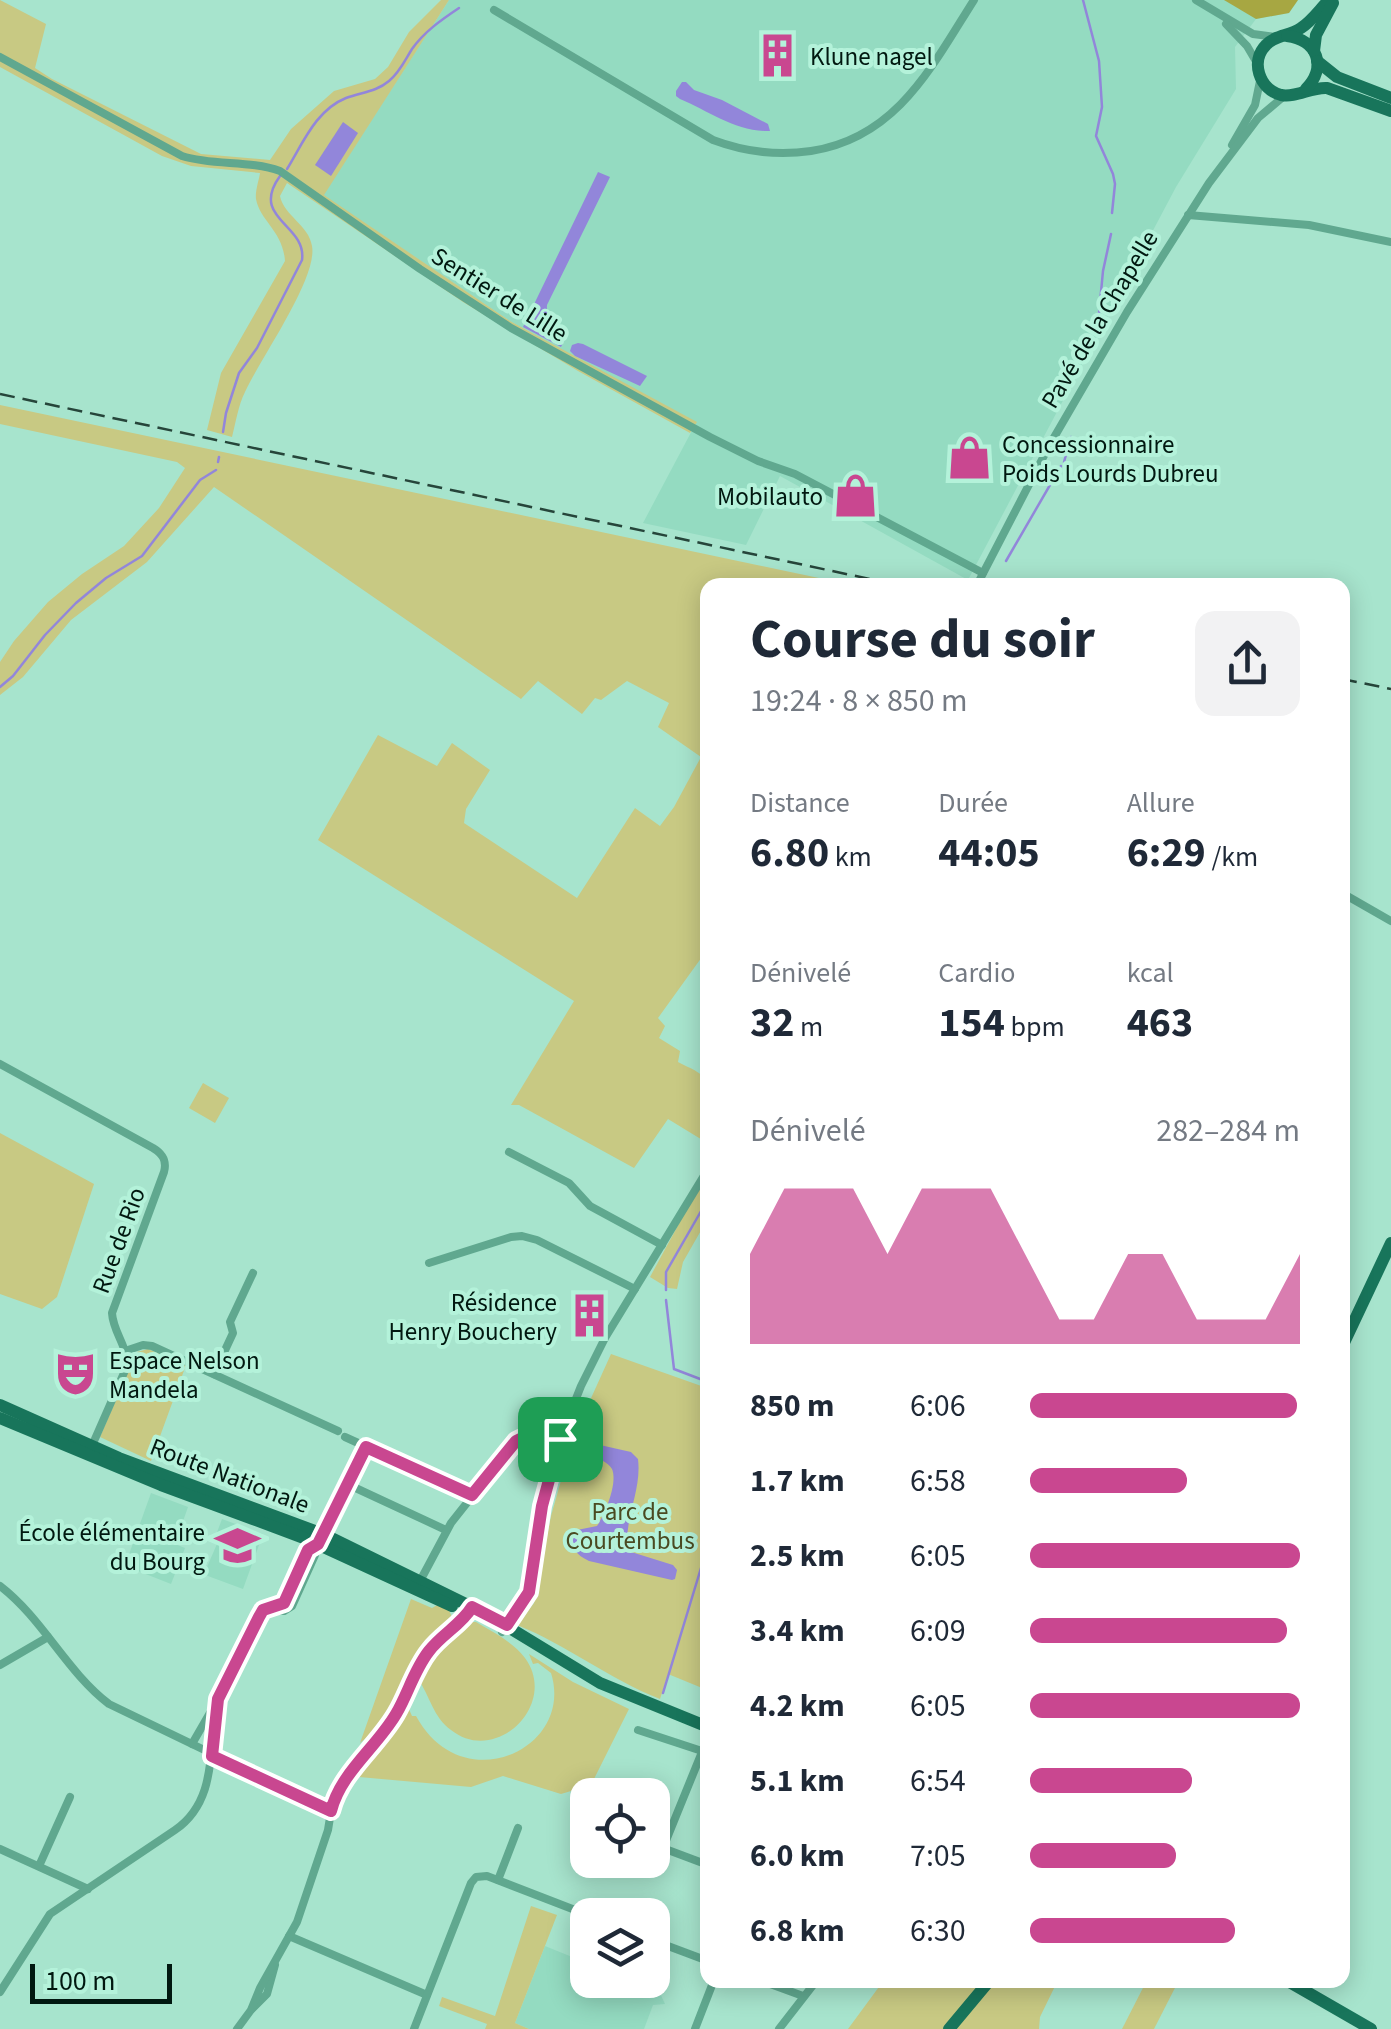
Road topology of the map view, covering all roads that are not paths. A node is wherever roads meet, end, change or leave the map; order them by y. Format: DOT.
graph roads {
  1 [pos="974,0"];
  2 [pos="1196,0"];
  3 [pos="1331,0"];
  4 [pos="494,10"];
  5 [pos="1211,11"];
  6 [pos="1281,37"];
  7 [pos="1316,56"];
  8 [pos="0,57"];
  9 [pos="1259,72"];
  10 [pos="1294,94"];
  11 [pos="1391,98"];
  12 [pos="1391,110"];
  13 [pos="1209,184"];
  14 [pos="1188,215"];
  15 [pos="1391,242"];
  16 [pos="983,572"];
  17 [pos="980,578"];
  18 [pos="1350,898"];
  19 [pos="1391,922"];
  20 [pos="0,1064"];
  21 [pos="509,1152"];
  22 [pos="700,1182"];
  23 [pos="1391,1243"];
  24 [pos="662,1245"];
  25 [pos="429,1263"];
  26 [pos="253,1273"];
  27 [pos="635,1288"];
  28 [pos="1350,1329"];
  29 [pos="125,1351"];
  30 [pos="214,1374"];
  31 [pos="0,1405"];
  32 [pos="0,1418"];
  33 [pos="560,1439"];
  34 [pos="366,1447"];
  35 [pos="90,1450"];
  36 [pos="347,1484"];
  37 [pos="472,1495"];
  38 [pos="446,1530"];
  39 [pos="320,1539"];
  40 [pos="418,1585"];
  41 [pos="0,1586"];
  42 [pos="470,1610"];
  43 [pos="505,1629"];
  44 [pos="48,1638"];
  45 [pos="0,1665"];
  46 [pos="218,1699"];
  47 [pos="700,1724"];
  48 [pos="638,1730"];
  49 [pos="700,1733"];
  50 [pos="192,1744"];
  51 [pos="700,1750"];
  52 [pos="212,1756"];
  53 [pos="700,1763"];
  54 [pos="70,1797"];
  55 [pos="331,1811"];
  56 [pos="518,1828"];
  57 [pos="670,1832"];
  58 [pos="0,1850"];
  59 [pos="670,1851"];
  60 [pos="700,1863"];
  61 [pos="39,1866"];
  62 [pos="498,1880"];
  63 [pos="88,1888"];
  64 [pos="570,1908"];
  65 [pos="289,1936"];
  66 [pos="670,1947"];
  67 [pos="700,1958"];
  68 [pos="711,1988"];
  69 [pos="781,1988"];
  70 [pos="810,1988"];
  71 [pos="972,1988"];
  72 [pos="983,1988"];
  73 [pos="1300,1988"];
  74 [pos="0,1992"];
  75 [pos="427,1995"];
  76 [pos="803,1996"];
  77 [pos="241,2026"];
  78 [pos="414,2029"];
  79 [pos="695,2029"];
  80 [pos="779,2029"];
  81 [pos="939,2029"];
  82 [pos="949,2029"];
  83 [pos="1371,2029"];
  1 -- 4 [label="street"];
  2 -- 5 [label="street"];
  3 -- 6 [label="main road, Pavé de la Chapelle"];
  3 -- 7 [label="main road, Pavé de la Chapelle"];
  5 -- 6 [label="street"];
  5 -- 9 [label="street"];
  6 -- 7 [label="main road"];
  6 -- 9 [label="main road, Pavé de la Chapelle"];
  7 -- 10 [label="main road, Pavé de la Chapelle"];
  7 -- 11 [label="main road"];
  8 -- 16 [label="street, Sentier de Lille"];
  9 -- 10 [label="main road"];
  9 -- 13 [label="street"];
  10 -- 12 [label="main road"];
  10 -- 13 [label="street, Pavé de la Chapelle"];
  13 -- 14 [label="street, Pavé de la Chapelle"];
  14 -- 15 [label="street"];
  14 -- 16 [label="street, Pavé de la Chapelle"];
  16 -- 17 [label="street, Pavé de la Chapelle"];
  18 -- 19 [label="street"];
  20 -- 29 [label="street, Rue de Rio"];
  21 -- 24 [label="street"];
  22 -- 24 [label="street"];
  23 -- 28 [label="main road"];
  24 -- 27 [label="street"];
  25 -- 27 [label="street"];
  26 -- 30 [label="street"];
  27 -- 33 [label="street"];
  29 -- 30 [label="street"];
  29 -- 35 [label="street, Rue de Rio"];
  30 -- 34 [label="street"];
  31 -- 35 [label="main road, Route Nationale"];
  32 -- 35 [label="main road, Route Nationale"];
  33 -- 37 [label="street"];
  33 -- 43 [label="street"];
  34 -- 36 [label="street"];
  34 -- 37 [label="street"];
  35 -- 39 [label="main road, Route Nationale"];
  36 -- 38 [label="street"];
  36 -- 39 [label="street"];
  37 -- 38 [label="street"];
  38 -- 40 [label="street"];
  39 -- 40 [label="main road, Route Nationale"];
  39 -- 46 [label="street"];
  40 -- 42 [label="main road, Route Nationale"];
  41 -- 44 [label="street"];
  42 -- 43 [label="main road, Route Nationale"];
  42 -- 55 [label="street"];
  43 -- 47 [label="main road, Route Nationale"];
  43 -- 49 [label="main road, Route Nationale"];
  44 -- 45 [label="street"];
  44 -- 50 [label="street"];
  46 -- 50 [label="street"];
  46 -- 52 [label="street"];
  48 -- 51 [label="street"];
  50 -- 52 [label="street"];
  52 -- 55 [label="street"];
  52 -- 63 [label="street"];
  53 -- 57 [label="street"];
  54 -- 61 [label="street"];
  55 -- 65 [label="street"];
  56 -- 62 [label="street"];
  58 -- 61 [label="street"];
  59 -- 60 [label="street"];
  61 -- 63 [label="street"];
  62 -- 64 [label="street"];
  62 -- 75 [label="street"];
  63 -- 74 [label="street"];
  65 -- 75 [label="street"];
  65 -- 77 [label="street"];
  66 -- 67 [label="street"];
  68 -- 79 [label="street"];
  69 -- 76 [label="street"];
  70 -- 76 [label="street"];
  71 -- 81 [label="main road"];
  72 -- 82 [label="main road"];
  73 -- 83 [label="main road"];
  75 -- 78 [label="street"];
  76 -- 80 [label="street"];
}
